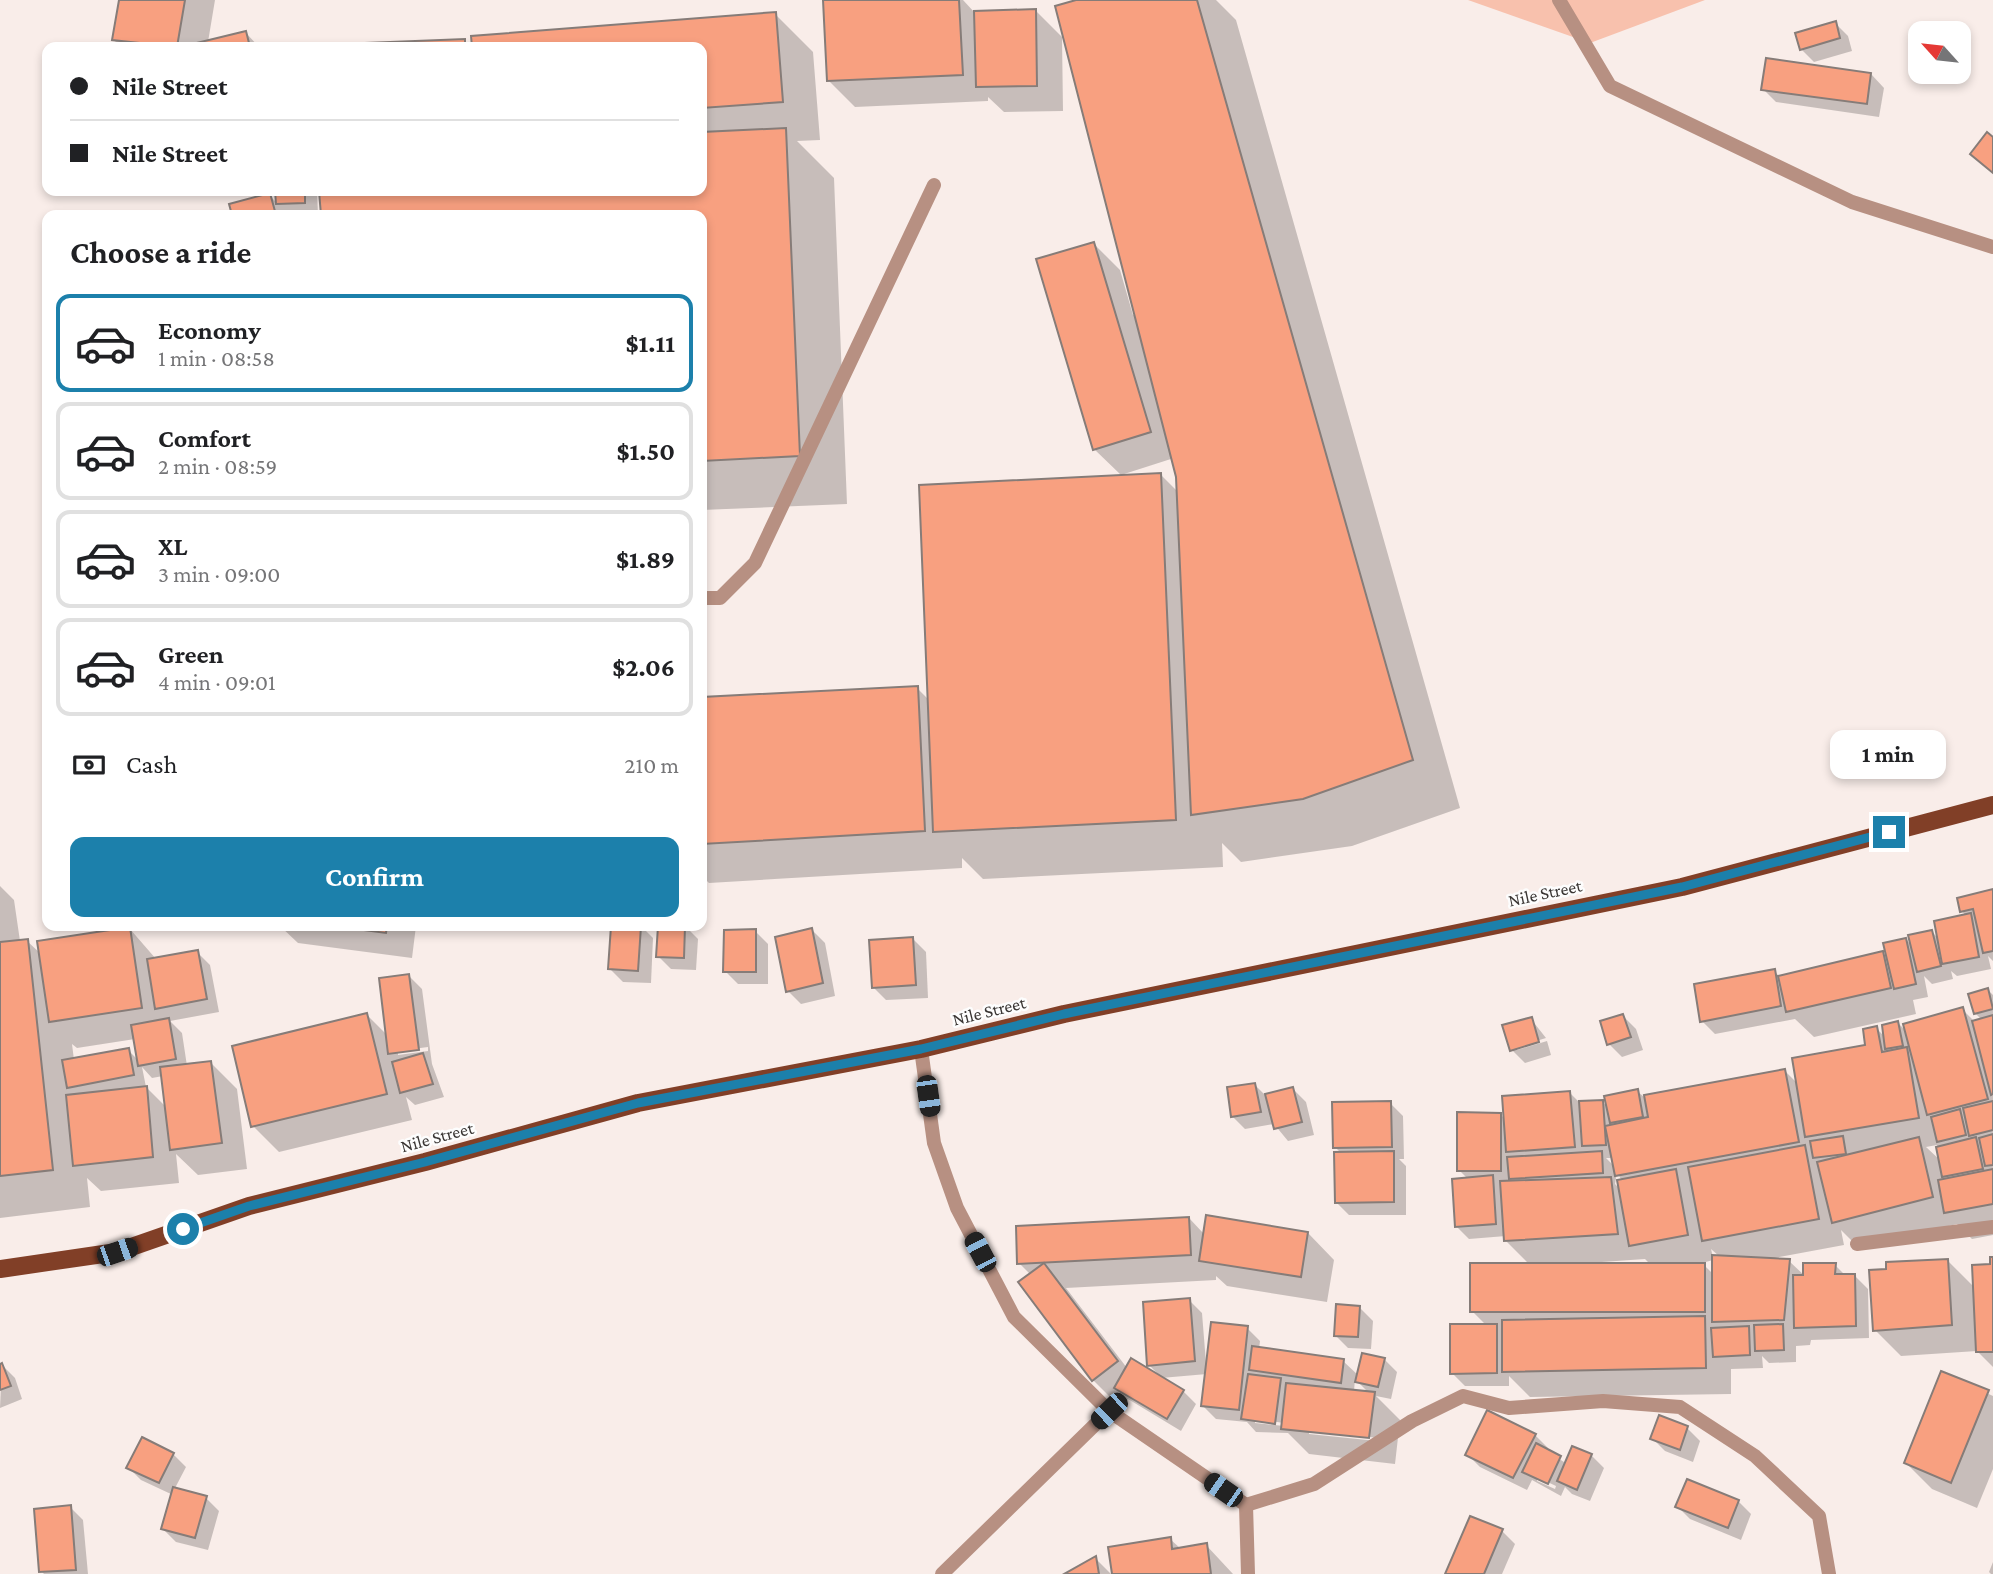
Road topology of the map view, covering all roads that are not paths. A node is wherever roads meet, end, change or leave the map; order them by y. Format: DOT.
graph roads {
  1 [pos="1559,0"];
  2 [pos="934,185"];
  3 [pos="1993,247"];
  4 [pos="707,598"];
  5 [pos="1993,806"];
  6 [pos="921,1049"];
  7 [pos="1993,1227"];
  8 [pos="1857,1244"];
  9 [pos="0,1269"];
  10 [pos="1109,1411"];
  11 [pos="1246,1505"];
  12 [pos="942,1574"];
  13 [pos="1248,1574"];
  14 [pos="1829,1574"];
  1 -- 3 [label="street"];
  2 -- 4 [label="street"];
  5 -- 6 [label="main road, Nile Street"];
  6 -- 9 [label="main road, Nile Street"];
  6 -- 10 [label="street"];
  7 -- 8 [label="street"];
  10 -- 11 [label="street"];
  10 -- 12 [label="street"];
  11 -- 13 [label="street"];
  11 -- 14 [label="street"];
}
